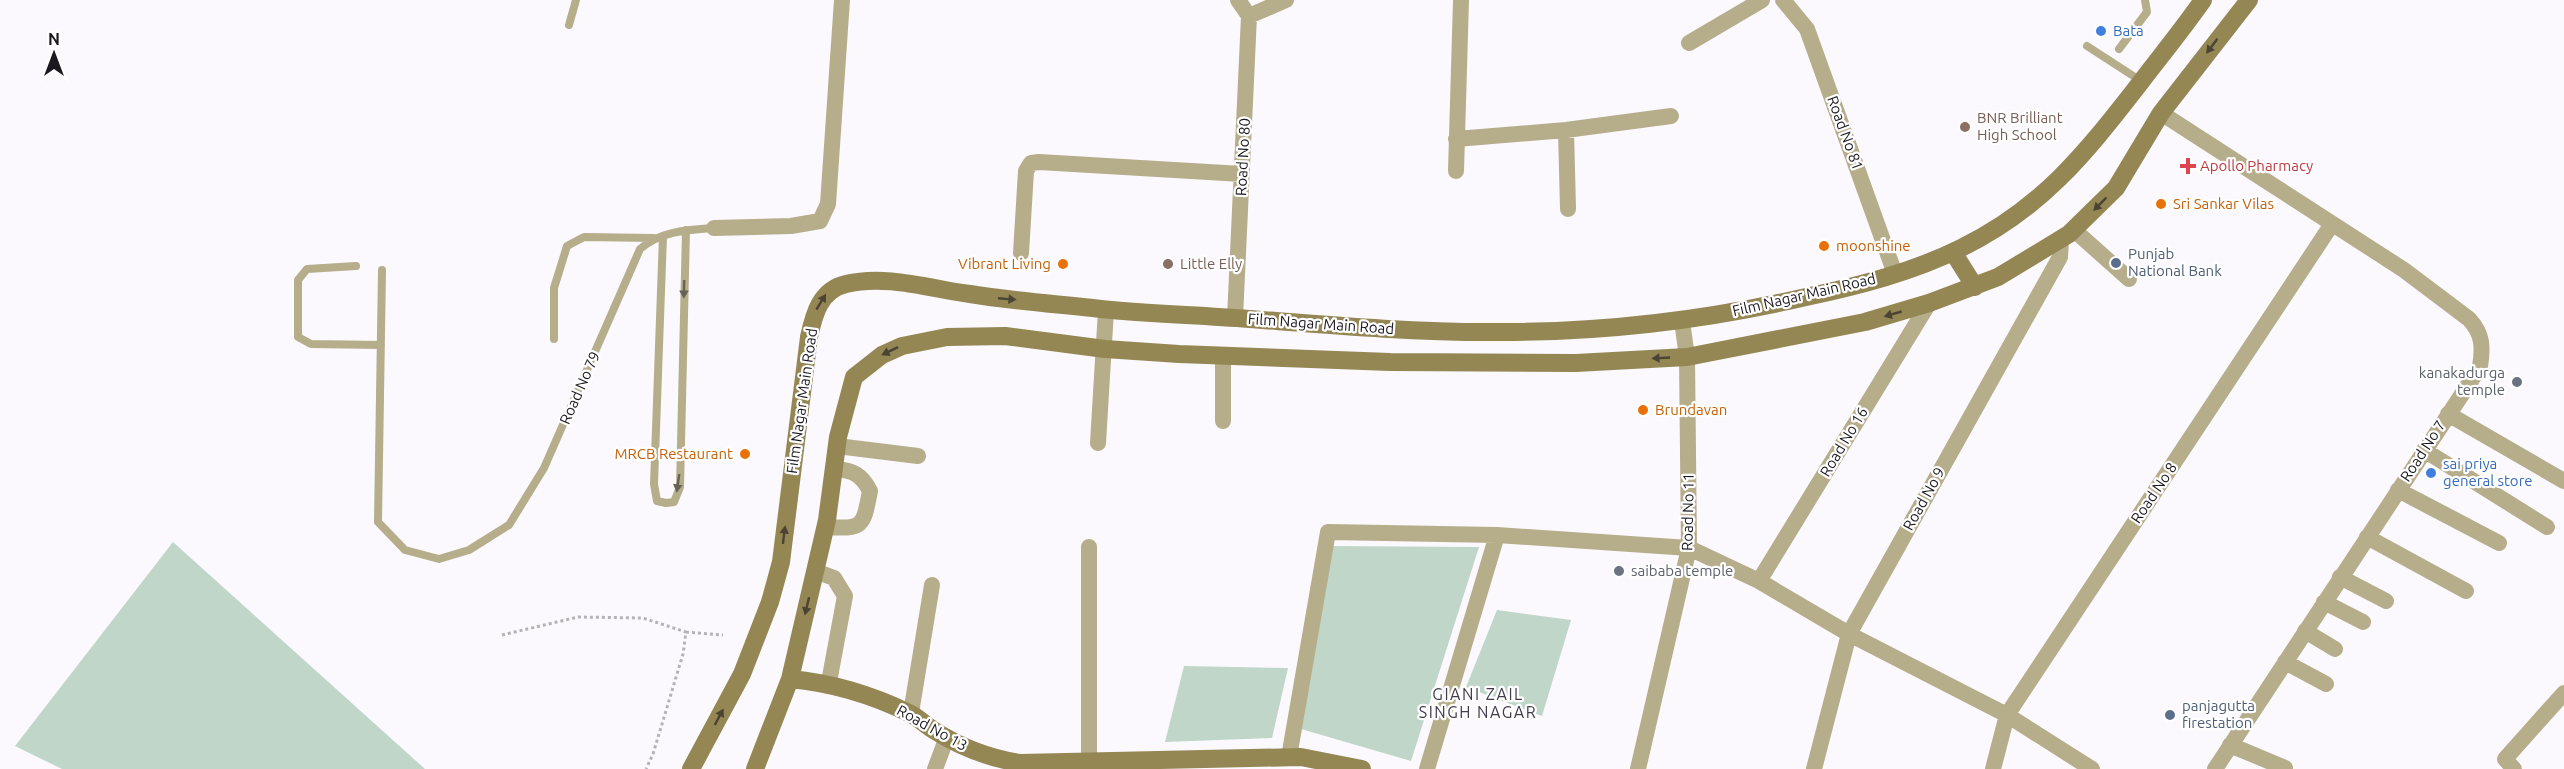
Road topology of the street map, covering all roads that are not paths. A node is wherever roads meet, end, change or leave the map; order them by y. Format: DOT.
graph roads {
  1 [pos="576,0"];
  2 [pos="842,0"];
  3 [pos="1238,0"];
  4 [pos="1286,0"];
  5 [pos="1461,0"];
  6 [pos="1762,0"];
  7 [pos="1783,0"];
  8 [pos="2145,0"];
  9 [pos="2249,0"];
  10 [pos="2200,1"];
  11 [pos="1249,16"];
  12 [pos="569,25"];
  13 [pos="1689,43"];
  14 [pos="2086,46"];
  15 [pos="2119,49"];
  16 [pos="2141,81"];
  17 [pos="2161,113"];
  18 [pos="1671,116"];
  19 [pos="1566,130"];
  20 [pos="1456,139"];
  21 [pos="1455,171"];
  22 [pos="1242,174"];
  23 [pos="1568,209"];
  24 [pos="2332,224"];
  25 [pos="714,228"];
  26 [pos="686,230"];
  27 [pos="2067,235"];
  28 [pos="658,237"];
  29 [pos="1953,252"];
  30 [pos="1021,253"];
  31 [pos="356,266"];
  32 [pos="382,270"];
  33 [pos="1895,273"];
  34 [pos="2129,279"];
  35 [pos="1975,287"];
  36 [pos="1929,303"];
  37 [pos="1106,310"];
  38 [pos="1235,318"];
  39 [pos="1682,321"];
  40 [pos="554,339"];
  41 [pos="381,345"];
  42 [pos="1105,349"];
  43 [pos="1223,356"];
  44 [pos="1687,357"];
  45 [pos="2448,414"];
  46 [pos="1223,422"];
  47 [pos="1098,443"];
  48 [pos="837,446"];
  49 [pos="2424,450"];
  50 [pos="918,456"];
  51 [pos="835,470"];
  52 [pos="2564,481"];
  53 [pos="2398,490"];
  54 [pos="825,527"];
  55 [pos="2547,527"];
  56 [pos="1497,535"];
  57 [pos="2367,537"];
  58 [pos="2499,543"];
  59 [pos="1089,546"];
  60 [pos="1689,548"];
  61 [pos="815,571"];
  62 [pos="2340,577"];
  63 [pos="1759,581"];
  64 [pos="932,585"];
  65 [pos="2466,591"];
  66 [pos="2386,601"];
  67 [pos="2324,602"];
  68 [pos="2363,622"];
  69 [pos="2305,631"];
  70 [pos="1849,634"];
  71 [pos="2335,649"];
  72 [pos="2285,662"];
  73 [pos="790,679"];
  74 [pos="829,682"];
  75 [pos="2326,684"];
  76 [pos="2564,693"];
  77 [pos="911,713"];
  78 [pos="2007,715"];
  79 [pos="947,737"];
  80 [pos="2230,745"];
  81 [pos="1301,761"];
  82 [pos="1089,762"];
  83 [pos="1186,764"];
  84 [pos="2509,764"];
  85 [pos="1043,766"];
  86 [pos="2285,768"];
  87 [pos="691,769"];
  88 [pos="755,769"];
  89 [pos="934,769"];
  90 [pos="1362,769"];
  91 [pos="1427,769"];
  92 [pos="1638,769"];
  93 [pos="1814,769"];
  94 [pos="1993,769"];
  95 [pos="2092,769"];
  96 [pos="2215,769"];
  1 -- 12 [label="lane"];
  2 -- 25 [label="street"];
  3 -- 11 [label="street"];
  4 -- 11 [label="street"];
  5 -- 20 [label="street"];
  6 -- 13 [label="street"];
  7 -- 33 [label="street, Road No 81"];
  8 -- 15 [label="lane"];
  9 -- 17 [label="main road, one-way"];
  10 -- 16 [label="main road, Film Nagar Main Road"];
  11 -- 22 [label="street, Road No 80"];
  14 -- 16 [label="lane"];
  16 -- 29 [label="main road, Film Nagar Main Road"];
  17 -- 24 [label="street, Road No 7"];
  17 -- 27 [label="main road, one-way"];
  18 -- 19 [label="street"];
  19 -- 20 [label="street"];
  19 -- 23 [label="street"];
  20 -- 21 [label="street"];
  22 -- 30 [label="street"];
  22 -- 38 [label="street, Road No 80"];
  24 -- 45 [label="street, Road No 7"];
  24 -- 78 [label="street, Road No 8"];
  25 -- 26 [label="lane"];
  26 -- 28 [label="lane"];
  26 -- 28 [label="lane, one-way"];
  27 -- 34 [label="street"];
  27 -- 35 [label="main road"];
  27 -- 70 [label="street, Road No 9"];
  28 -- 40 [label="lane"];
  28 -- 41 [label="lane, Road No 79"];
  29 -- 33 [label="main road, Film Nagar Main Road"];
  29 -- 35 [label="main road"];
  31 -- 41 [label="lane"];
  32 -- 41 [label="lane, Road No 79"];
  33 -- 39 [label="main road, Film Nagar Main Road"];
  35 -- 36 [label="main road"];
  36 -- 44 [label="main road, one-way"];
  36 -- 63 [label="street, Road No 16"];
  37 -- 38 [label="main road, Film Nagar Main Road"];
  37 -- 42 [label="street"];
  87 -- 37 [label="main road, Film Nagar Main Road, one-way"];
  38 -- 39 [label="main road, Film Nagar Main Road"];
  39 -- 44 [label="street, Road No 11"];
  42 -- 43 [label="main road"];
  42 -- 47 [label="street"];
  42 -- 48 [label="main road, one-way"];
  44 -- 43 [label="main road, one-way"];
  43 -- 46 [label="street"];
  44 -- 60 [label="street, Road No 11"];
  45 -- 49 [label="street, Road No 7"];
  45 -- 52 [label="street"];
  48 -- 50 [label="street"];
  48 -- 51 [label="main road"];
  49 -- 53 [label="street, Road No 7"];
  49 -- 55 [label="street"];
  51 -- 54 [label="main road"];
  51 -- 54 [label="street"];
  53 -- 57 [label="street, Road No 7"];
  53 -- 58 [label="street"];
  54 -- 61 [label="main road"];
  56 -- 60 [label="street"];
  56 -- 81 [label="street"];
  56 -- 91 [label="street"];
  57 -- 62 [label="street, Road No 7"];
  57 -- 65 [label="street"];
  59 -- 82 [label="street"];
  60 -- 63 [label="street"];
  60 -- 92 [label="street, Road No 11"];
  61 -- 73 [label="main road, one-way"];
  61 -- 74 [label="street"];
  62 -- 66 [label="street"];
  62 -- 67 [label="street, Road No 7"];
  63 -- 70 [label="street"];
  64 -- 77 [label="street"];
  67 -- 68 [label="street"];
  67 -- 69 [label="street, Road No 7"];
  69 -- 71 [label="street"];
  69 -- 72 [label="street, Road No 7"];
  70 -- 78 [label="street"];
  70 -- 93 [label="street, Road No 9"];
  72 -- 75 [label="street"];
  72 -- 80 [label="street, Road No 7"];
  73 -- 74 [label="main road, Road No 13"];
  73 -- 88 [label="main road"];
  74 -- 77 [label="main road, Road No 13"];
  76 -- 84 [label="street"];
  77 -- 79 [label="main road, Road No 13"];
  78 -- 94 [label="street, Road No 8"];
  78 -- 95 [label="street"];
  79 -- 85 [label="main road, Road No 13"];
  79 -- 89 [label="street"];
  80 -- 86 [label="street"];
  80 -- 96 [label="street, Road No 7"];
  81 -- 83 [label="main road, Road No 13"];
  81 -- 90 [label="main road, Road No 13"];
  82 -- 83 [label="main road, Road No 13"];
  82 -- 85 [label="main road, Road No 13"];
}
